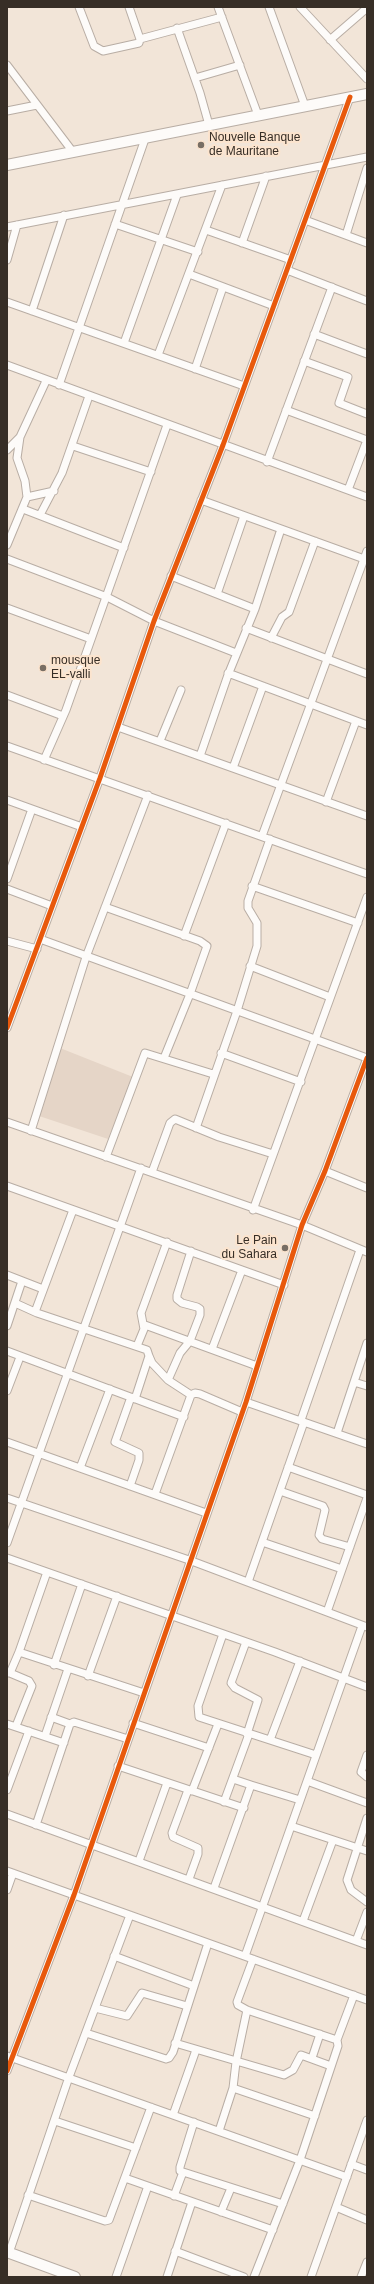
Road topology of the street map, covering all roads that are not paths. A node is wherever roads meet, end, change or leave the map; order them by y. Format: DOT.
graph roads {
  1 [pos="79,7"];
  2 [pos="129,7"];
  3 [pos="218,7"];
  4 [pos="268,7"];
  5 [pos="300,7"];
  6 [pos="367,8"];
  7 [pos="222,16"];
  8 [pos="176,28"];
  9 [pos="140,39"];
  10 [pos="330,40"];
  11 [pos="7,65"];
  12 [pos="240,65"];
  13 [pos="195,78"];
  14 [pos="367,79"];
  15 [pos="367,94"];
  16 [pos="350,97"];
  17 [pos="37,105"];
  18 [pos="305,106"];
  19 [pos="7,111"];
  20 [pos="258,116"];
  21 [pos="209,126"];
  22 [pos="145,139"];
  23 [pos="73,152"];
  24 [pos="367,157"];
  25 [pos="325,164"];
  26 [pos="7,165"];
  27 [pos="367,168"];
  28 [pos="266,176"];
  29 [pos="222,185"];
  30 [pos="177,196"];
  31 [pos="122,205"];
  32 [pos="64,215"];
  33 [pos="304,220"];
  34 [pos="115,224"];
  35 [pos="17,225"];
  36 [pos="7,227"];
  37 [pos="206,230"];
  38 [pos="346,235"];
  39 [pos="161,239"];
  40 [pos="242,243"];
  41 [pos="367,243"];
  42 [pos="198,252"];
  43 [pos="7,260"];
  44 [pos="291,260"];
  45 [pos="288,270"];
  46 [pos="189,274"];
  47 [pos="223,287"];
  48 [pos="332,287"];
  49 [pos="367,301"];
  50 [pos="7,302"];
  51 [pos="274,306"];
  52 [pos="32,311"];
  53 [pos="79,328"];
  54 [pos="314,334"];
  55 [pos="124,343"];
  56 [pos="367,354"];
  57 [pos="158,355"];
  58 [pos="304,361"];
  59 [pos="7,365"];
  60 [pos="195,369"];
  61 [pos="46,381"];
  62 [pos="59,385"];
  63 [pos="244,386"];
  64 [pos="89,396"];
  65 [pos="286,410"];
  66 [pos="367,414"];
  67 [pos="167,424"];
  68 [pos="20,437"];
  69 [pos="367,440"];
  70 [pos="223,445"];
  71 [pos="72,446"];
  72 [pos="7,450"];
  73 [pos="267,462"];
  74 [pos="151,472"];
  75 [pos="348,490"];
  76 [pos="54,491"];
  77 [pos="27,497"];
  78 [pos="367,497"];
  79 [pos="201,500"];
  80 [pos="24,509"];
  81 [pos="40,515"];
  82 [pos="244,516"];
  83 [pos="281,529"];
  84 [pos="315,542"];
  85 [pos="7,545"];
  86 [pos="124,548"];
  87 [pos="367,551"];
  88 [pos="7,559"];
  89 [pos="365,560"];
  90 [pos="171,576"];
  91 [pos="217,594"];
  92 [pos="107,597"];
  93 [pos="7,608"];
  94 [pos="255,609"];
  95 [pos="154,621"];
  96 [pos="246,628"];
  97 [pos="271,638"];
  98 [pos="91,639"];
  99 [pos="236,653"];
  100 [pos="326,661"];
  101 [pos="228,673"];
  102 [pos="367,674"];
  103 [pos="263,686"];
  104 [pos="181,690"];
  105 [pos="7,695"];
  106 [pos="310,704"];
  107 [pos="63,716"];
  108 [pos="356,721"];
  109 [pos="367,725"];
  110 [pos="118,727"];
  111 [pos="160,742"];
  112 [pos="7,746"];
  113 [pos="200,756"];
  114 [pos="44,760"];
  115 [pos="233,768"];
  116 [pos="100,778"];
  117 [pos="281,785"];
  118 [pos="148,795"];
  119 [pos="7,800"];
  120 [pos="326,802"];
  121 [pos="32,809"];
  122 [pos="367,816"];
  123 [pos="226,823"];
  124 [pos="82,826"];
  125 [pos="262,836"];
  126 [pos="270,839"];
  127 [pos="367,874"];
  128 [pos="7,879"];
  129 [pos="252,886"];
  130 [pos="7,889"];
  131 [pos="367,898"];
  132 [pos="52,906"];
  133 [pos="105,908"];
  134 [pos="358,923"];
  135 [pos="184,936"];
  136 [pos="40,939"];
  137 [pos="7,941"];
  138 [pos="37,949"];
  139 [pos="86,957"];
  140 [pos="250,966"];
  141 [pos="190,994"];
  142 [pos="330,997"];
  143 [pos="237,1011"];
  144 [pos="7,1028"];
  145 [pos="316,1040"];
  146 [pos="221,1053"];
  147 [pos="164,1058"];
  148 [pos="367,1058"];
  149 [pos="365,1071"];
  150 [pos="213,1074"];
  151 [pos="301,1082"];
  152 [pos="7,1122"];
  153 [pos="196,1128"];
  154 [pos="31,1131"];
  155 [pos="273,1154"];
  156 [pos="106,1157"];
  157 [pos="141,1168"];
  158 [pos="152,1172"];
  159 [pos="324,1172"];
  160 [pos="7,1186"];
  161 [pos="367,1188"];
  162 [pos="74,1210"];
  163 [pos="253,1210"];
  164 [pos="120,1225"];
  165 [pos="302,1225"];
  166 [pos="167,1242"];
  167 [pos="190,1251"];
  168 [pos="364,1251"];
  169 [pos="242,1270"];
  170 [pos="7,1275"];
  171 [pos="22,1281"];
  172 [pos="284,1286"];
  173 [pos="43,1289"];
  174 [pos="15,1303"];
  175 [pos="35,1312"];
  176 [pos="144,1325"];
  177 [pos="7,1326"];
  178 [pos="84,1328"];
  179 [pos="190,1341"];
  180 [pos="367,1345"];
  181 [pos="137,1346"];
  182 [pos="212,1349"];
  183 [pos="7,1352"];
  184 [pos="149,1356"];
  185 [pos="20,1357"];
  186 [pos="257,1366"];
  187 [pos="68,1374"];
  188 [pos="168,1380"];
  189 [pos="354,1382"];
  190 [pos="367,1386"];
  191 [pos="110,1389"];
  192 [pos="7,1391"];
  193 [pos="191,1395"];
  194 [pos="133,1398"];
  195 [pos="246,1402"];
  196 [pos="242,1412"];
  197 [pos="184,1417"];
  198 [pos="302,1421"];
  199 [pos="337,1433"];
  200 [pos="7,1442"];
  201 [pos="367,1444"];
  202 [pos="39,1454"];
  203 [pos="288,1467"];
  204 [pos="80,1468"];
  205 [pos="130,1486"];
  206 [pos="280,1491"];
  207 [pos="155,1494"];
  208 [pos="367,1495"];
  209 [pos="7,1498"];
  210 [pos="367,1498"];
  211 [pos="21,1502"];
  212 [pos="206,1513"];
  213 [pos="262,1542"];
  214 [pos="7,1543"];
  215 [pos="350,1547"];
  216 [pos="7,1558"];
  217 [pos="189,1560"];
  218 [pos="342,1570"];
  219 [pos="47,1572"];
  220 [pos="248,1582"];
  221 [pos="82,1584"];
  222 [pos="117,1596"];
  223 [pos="327,1612"];
  224 [pos="170,1615"];
  225 [pos="364,1626"];
  226 [pos="223,1634"];
  227 [pos="246,1642"];
  228 [pos="19,1652"];
  229 [pos="300,1661"];
  230 [pos="54,1665"];
  231 [pos="68,1669"];
  232 [pos="8,1673"];
  233 [pos="88,1676"];
  234 [pos="343,1677"];
  235 [pos="367,1687"];
  236 [pos="144,1693"];
  237 [pos="51,1717"];
  238 [pos="133,1723"];
  239 [pos="7,1724"];
  240 [pos="70,1724"];
  241 [pos="218,1724"];
  242 [pos="16,1726"];
  243 [pos="29,1731"];
  244 [pos="248,1734"];
  245 [pos="45,1736"];
  246 [pos="128,1739"];
  247 [pos="270,1740"];
  248 [pos="64,1743"];
  249 [pos="209,1748"];
  250 [pos="316,1755"];
  251 [pos="367,1755"];
  252 [pos="118,1766"];
  253 [pos="367,1777"];
  254 [pos="233,1778"];
  255 [pos="306,1781"];
  256 [pos="168,1783"];
  257 [pos="251,1785"];
  258 [pos="7,1790"];
  259 [pos="190,1790"];
  260 [pos="300,1800"];
  261 [pos="224,1802"];
  262 [pos="367,1802"];
  263 [pos="244,1808"];
  264 [pos="7,1814"];
  265 [pos="367,1818"];
  266 [pos="36,1825"];
  267 [pos="291,1826"];
  268 [pos="333,1840"];
  269 [pos="91,1845"];
  270 [pos="356,1848"];
  271 [pos="367,1851"];
  272 [pos="139,1862"];
  273 [pos="10,1872"];
  274 [pos="189,1879"];
  275 [pos="214,1888"];
  276 [pos="7,1890"];
  277 [pos="74,1895"];
  278 [pos="367,1902"];
  279 [pos="262,1906"];
  280 [pos="367,1912"];
  281 [pos="130,1915"];
  282 [pos="303,1921"];
  283 [pos="356,1941"];
  284 [pos="208,1943"];
  285 [pos="367,1945"];
  286 [pos="114,1956"];
  287 [pos="245,1956"];
  288 [pos="253,1959"];
  289 [pos="194,1986"];
  290 [pos="354,1995"];
  291 [pos="367,2000"];
  292 [pos="187,2006"];
  293 [pos="95,2008"];
  294 [pos="247,2010"];
  295 [pos="86,2033"];
  296 [pos="320,2034"];
  297 [pos="337,2040"];
  298 [pos="175,2043"];
  299 [pos="196,2050"];
  300 [pos="10,2057"];
  301 [pos="312,2058"];
  302 [pos="236,2062"];
  303 [pos="331,2066"];
  304 [pos="7,2071"];
  305 [pos="69,2077"];
  306 [pos="233,2088"];
  307 [pos="151,2107"];
  308 [pos="173,2115"];
  309 [pos="315,2116"];
  310 [pos="367,2120"];
  311 [pos="55,2121"];
  312 [pos="194,2122"];
  313 [pos="219,2131"];
  314 [pos="136,2148"];
  315 [pos="300,2160"];
  316 [pos="351,2164"];
  317 [pos="367,2170"];
  318 [pos="183,2172"];
  319 [pos="347,2177"];
  320 [pos="125,2178"];
  321 [pos="148,2186"];
  322 [pos="231,2188"];
  323 [pos="28,2195"];
  324 [pos="174,2196"];
  325 [pos="192,2202"];
  326 [pos="283,2204"];
  327 [pos="336,2207"];
  328 [pos="221,2212"];
  329 [pos="367,2220"];
  330 [pos="273,2230"];
  331 [pos="175,2251"];
  332 [pos="8,2253"];
  333 [pos="367,2262"];
  334 [pos="75,2277"];
  335 [pos="116,2277"];
  336 [pos="167,2277"];
  337 [pos="244,2277"];
  338 [pos="254,2277"];
  339 [pos="311,2277"];
  340 [pos="361,2277"];
  1 -- 9 [label="street"];
  2 -- 9 [label="street"];
  3 -- 7 [label="street"];
  4 -- 18 [label="street"];
  5 -- 10 [label="street"];
  6 -- 10 [label="street"];
  7 -- 8 [label="street"];
  7 -- 12 [label="street"];
  8 -- 9 [label="street"];
  8 -- 13 [label="street"];
  10 -- 14 [label="street"];
  11 -- 17 [label="street"];
  12 -- 13 [label="street"];
  12 -- 20 [label="street"];
  13 -- 21 [label="street"];
  15 -- 16 [label="street"];
  16 -- 18 [label="street"];
  16 -- 25 [label="street"];
  17 -- 19 [label="street"];
  17 -- 23 [label="street"];
  18 -- 20 [label="street"];
  20 -- 21 [label="street"];
  21 -- 22 [label="street"];
  22 -- 23 [label="street"];
  22 -- 31 [label="street"];
  23 -- 26 [label="street"];
  24 -- 25 [label="street"];
  25 -- 28 [label="street"];
  25 -- 33 [label="street"];
  27 -- 38 [label="street"];
  28 -- 29 [label="street"];
  28 -- 40 [label="street"];
  29 -- 30 [label="street"];
  29 -- 37 [label="street"];
  30 -- 31 [label="street"];
  30 -- 39 [label="street"];
  31 -- 32 [label="street"];
  31 -- 34 [label="street"];
  32 -- 35 [label="street"];
  32 -- 52 [label="street"];
  33 -- 38 [label="street"];
  33 -- 44 [label="street"];
  34 -- 39 [label="street"];
  34 -- 53 [label="street"];
  35 -- 36 [label="street"];
  35 -- 43 [label="street"];
  37 -- 40 [label="street"];
  37 -- 42 [label="street"];
  38 -- 41 [label="street"];
  39 -- 42 [label="street"];
  39 -- 55 [label="street"];
  40 -- 44 [label="street"];
  42 -- 46 [label="street"];
  44 -- 45 [label="street"];
  45 -- 48 [label="street"];
  45 -- 51 [label="street"];
  46 -- 47 [label="street"];
  46 -- 57 [label="street"];
  47 -- 51 [label="street"];
  47 -- 60 [label="street"];
  48 -- 49 [label="street"];
  48 -- 54 [label="street"];
  50 -- 52 [label="street"];
  51 -- 63 [label="street"];
  52 -- 53 [label="street"];
  53 -- 55 [label="street"];
  53 -- 62 [label="street"];
  54 -- 56 [label="street"];
  54 -- 58 [label="street"];
  55 -- 57 [label="street"];
  57 -- 60 [label="street"];
  58 -- 65 [label="street"];
  58 -- 66 [label="street"];
  59 -- 61 [label="street"];
  60 -- 63 [label="street"];
  61 -- 62 [label="street"];
  61 -- 68 [label="street"];
  62 -- 64 [label="street"];
  63 -- 70 [label="street"];
  64 -- 67 [label="street"];
  64 -- 71 [label="street"];
  65 -- 69 [label="street"];
  65 -- 73 [label="street"];
  67 -- 70 [label="street"];
  67 -- 74 [label="street"];
  68 -- 72 [label="street"];
  68 -- 77 [label="street"];
  69 -- 75 [label="street"];
  70 -- 73 [label="street"];
  70 -- 79 [label="street"];
  71 -- 74 [label="street"];
  71 -- 76 [label="street"];
  73 -- 75 [label="street"];
  74 -- 86 [label="street"];
  75 -- 78 [label="street"];
  76 -- 77 [label="street"];
  76 -- 81 [label="street"];
  77 -- 80 [label="street"];
  79 -- 82 [label="street"];
  79 -- 90 [label="street"];
  80 -- 81 [label="street"];
  80 -- 85 [label="street"];
  81 -- 86 [label="street"];
  82 -- 83 [label="street"];
  82 -- 91 [label="street"];
  83 -- 84 [label="street"];
  83 -- 94 [label="street"];
  84 -- 89 [label="street"];
  84 -- 97 [label="street"];
  86 -- 92 [label="street"];
  87 -- 89 [label="street"];
  88 -- 92 [label="street"];
  89 -- 100 [label="street"];
  90 -- 91 [label="street"];
  90 -- 95 [label="street"];
  91 -- 94 [label="street"];
  92 -- 95 [label="street"];
  92 -- 98 [label="street"];
  93 -- 98 [label="street"];
  94 -- 96 [label="street"];
  95 -- 99 [label="street"];
  95 -- 110 [label="street"];
  96 -- 97 [label="street"];
  96 -- 99 [label="street"];
  97 -- 100 [label="street"];
  98 -- 107 [label="street"];
  99 -- 101 [label="street"];
  100 -- 102 [label="street"];
  100 -- 106 [label="street"];
  101 -- 103 [label="street"];
  101 -- 113 [label="street"];
  103 -- 106 [label="street"];
  103 -- 115 [label="street"];
  104 -- 111 [label="street"];
  105 -- 107 [label="street"];
  106 -- 108 [label="street"];
  106 -- 117 [label="street"];
  107 -- 114 [label="street"];
  108 -- 109 [label="street"];
  108 -- 120 [label="street"];
  110 -- 111 [label="street"];
  110 -- 116 [label="street"];
  111 -- 113 [label="street"];
  112 -- 114 [label="street"];
  113 -- 115 [label="street"];
  114 -- 116 [label="street"];
  115 -- 117 [label="street"];
  116 -- 118 [label="street"];
  116 -- 124 [label="street"];
  117 -- 120 [label="street"];
  117 -- 125 [label="street"];
  118 -- 123 [label="street"];
  118 -- 133 [label="street"];
  119 -- 121 [label="street"];
  120 -- 122 [label="street"];
  121 -- 124 [label="street"];
  121 -- 128 [label="street"];
  123 -- 125 [label="street"];
  123 -- 135 [label="street"];
  124 -- 132 [label="street"];
  125 -- 126 [label="street"];
  126 -- 127 [label="street"];
  126 -- 129 [label="street"];
  129 -- 134 [label="street"];
  129 -- 140 [label="street"];
  130 -- 132 [label="street"];
  131 -- 134 [label="street"];
  132 -- 136 [label="street"];
  133 -- 135 [label="street"];
  133 -- 139 [label="street"];
  134 -- 142 [label="street"];
  135 -- 141 [label="street"];
  136 -- 138 [label="street"];
  136 -- 139 [label="street"];
  137 -- 138 [label="street"];
  138 -- 144 [label="street"];
  139 -- 141 [label="street"];
  139 -- 154 [label="street"];
  140 -- 142 [label="street"];
  140 -- 143 [label="street"];
  141 -- 143 [label="street"];
  141 -- 147 [label="street"];
  142 -- 145 [label="street"];
  143 -- 145 [label="street"];
  143 -- 146 [label="street"];
  145 -- 148 [label="street"];
  145 -- 151 [label="street"];
  146 -- 150 [label="street"];
  146 -- 151 [label="street"];
  147 -- 150 [label="street"];
  147 -- 156 [label="street"];
  148 -- 149 [label="street"];
  149 -- 159 [label="street"];
  150 -- 153 [label="street"];
  151 -- 155 [label="street"];
  152 -- 154 [label="street"];
  153 -- 155 [label="street"];
  153 -- 158 [label="street"];
  154 -- 156 [label="street"];
  155 -- 163 [label="street"];
  156 -- 157 [label="street"];
  157 -- 158 [label="street"];
  157 -- 164 [label="street"];
  158 -- 163 [label="street"];
  159 -- 161 [label="street"];
  159 -- 165 [label="street"];
  160 -- 162 [label="street"];
  162 -- 164 [label="street"];
  162 -- 173 [label="street"];
  163 -- 165 [label="street"];
  164 -- 166 [label="street"];
  164 -- 178 [label="street"];
  165 -- 168 [label="street"];
  165 -- 172 [label="street"];
  166 -- 167 [label="street"];
  166 -- 176 [label="street"];
  167 -- 169 [label="street"];
  167 -- 179 [label="street"];
  168 -- 198 [label="street"];
  169 -- 172 [label="street"];
  169 -- 182 [label="street"];
  170 -- 171 [label="street"];
  171 -- 173 [label="street"];
  171 -- 174 [label="street"];
  172 -- 186 [label="street"];
  173 -- 175 [label="street"];
  174 -- 175 [label="street"];
  174 -- 177 [label="street"];
  175 -- 178 [label="street"];
  176 -- 179 [label="street"];
  176 -- 181 [label="street"];
  178 -- 181 [label="street"];
  178 -- 187 [label="street"];
  179 -- 182 [label="street"];
  179 -- 188 [label="street"];
  180 -- 189 [label="street"];
  181 -- 184 [label="street"];
  182 -- 186 [label="street"];
  183 -- 185 [label="street"];
  184 -- 188 [label="street"];
  184 -- 194 [label="street"];
  185 -- 187 [label="street"];
  185 -- 192 [label="street"];
  186 -- 195 [label="street"];
  187 -- 191 [label="street"];
  187 -- 202 [label="street"];
  188 -- 193 [label="street"];
  189 -- 190 [label="street"];
  189 -- 199 [label="street"];
  191 -- 194 [label="street"];
  191 -- 204 [label="street"];
  193 -- 196 [label="street"];
  193 -- 197 [label="street"];
  194 -- 197 [label="street"];
  194 -- 205 [label="street"];
  195 -- 196 [label="street"];
  195 -- 198 [label="street"];
  196 -- 212 [label="street"];
  197 -- 207 [label="street"];
  198 -- 199 [label="street"];
  198 -- 203 [label="street"];
  199 -- 201 [label="street"];
  200 -- 202 [label="street"];
  202 -- 204 [label="street"];
  202 -- 211 [label="street"];
  203 -- 206 [label="street"];
  203 -- 208 [label="street"];
  204 -- 205 [label="street"];
  205 -- 207 [label="street"];
  206 -- 213 [label="street"];
  206 -- 215 [label="street"];
  207 -- 212 [label="street"];
  209 -- 211 [label="street"];
  210 -- 215 [label="street"];
  211 -- 214 [label="street"];
  211 -- 217 [label="street"];
  212 -- 217 [label="street"];
  213 -- 218 [label="street"];
  213 -- 220 [label="street"];
  215 -- 218 [label="street"];
  216 -- 219 [label="street"];
  217 -- 220 [label="street"];
  217 -- 224 [label="street"];
  218 -- 223 [label="street"];
  219 -- 221 [label="street"];
  219 -- 228 [label="street"];
  220 -- 223 [label="street"];
  221 -- 222 [label="street"];
  221 -- 230 [label="street"];
  222 -- 224 [label="street"];
  222 -- 233 [label="street"];
  223 -- 225 [label="street"];
  224 -- 226 [label="street"];
  224 -- 236 [label="street"];
  225 -- 234 [label="street"];
  226 -- 227 [label="street"];
  226 -- 241 [label="street"];
  227 -- 229 [label="street"];
  227 -- 244 [label="street"];
  228 -- 230 [label="street"];
  228 -- 232 [label="street"];
  229 -- 234 [label="street"];
  229 -- 247 [label="street"];
  230 -- 231 [label="street"];
  231 -- 233 [label="street"];
  231 -- 237 [label="street"];
  232 -- 242 [label="street"];
  233 -- 236 [label="street"];
  234 -- 235 [label="street"];
  234 -- 250 [label="street"];
  236 -- 238 [label="street"];
  237 -- 240 [label="street"];
  237 -- 245 [label="street"];
  238 -- 246 [label="street"];
  238 -- 249 [label="street"];
  239 -- 242 [label="street"];
  240 -- 246 [label="street"];
  240 -- 248 [label="street"];
  241 -- 244 [label="street"];
  241 -- 249 [label="street"];
  242 -- 243 [label="street"];
  243 -- 245 [label="street"];
  243 -- 258 [label="street"];
  244 -- 247 [label="street"];
  244 -- 254 [label="street"];
  245 -- 248 [label="street"];
  246 -- 252 [label="street"];
  247 -- 250 [label="street"];
  248 -- 266 [label="street"];
  249 -- 259 [label="street"];
  250 -- 255 [label="street"];
  251 -- 253 [label="street"];
  252 -- 256 [label="street"];
  252 -- 269 [label="street"];
  254 -- 257 [label="street"];
  254 -- 261 [label="street"];
  255 -- 260 [label="street"];
  255 -- 262 [label="street"];
  256 -- 259 [label="street"];
  256 -- 272 [label="street"];
  257 -- 260 [label="street"];
  257 -- 263 [label="street"];
  259 -- 261 [label="street"];
  259 -- 274 [label="street"];
  260 -- 267 [label="street"];
  261 -- 263 [label="street"];
  263 -- 275 [label="street"];
  264 -- 266 [label="street"];
  265 -- 270 [label="street"];
  266 -- 269 [label="street"];
  267 -- 268 [label="street"];
  267 -- 279 [label="street"];
  268 -- 270 [label="street"];
  268 -- 282 [label="street"];
  269 -- 272 [label="street"];
  269 -- 277 [label="street"];
  270 -- 271 [label="street"];
  270 -- 278 [label="street"];
  272 -- 274 [label="street"];
  273 -- 276 [label="street"];
  273 -- 277 [label="street"];
  274 -- 275 [label="street"];
  275 -- 279 [label="street"];
  277 -- 281 [label="street"];
  277 -- 300 [label="street"];
  279 -- 282 [label="street"];
  279 -- 287 [label="street"];
  280 -- 283 [label="street"];
  281 -- 284 [label="street"];
  281 -- 286 [label="street"];
  282 -- 283 [label="street"];
  283 -- 285 [label="street"];
  284 -- 287 [label="street"];
  284 -- 289 [label="street"];
  286 -- 289 [label="street"];
  286 -- 293 [label="street"];
  287 -- 288 [label="street"];
  288 -- 290 [label="street"];
  288 -- 294 [label="street"];
  289 -- 292 [label="street"];
  290 -- 291 [label="street"];
  290 -- 297 [label="street"];
  292 -- 293 [label="street"];
  292 -- 298 [label="street"];
  293 -- 295 [label="street"];
  294 -- 296 [label="street"];
  294 -- 302 [label="street"];
  295 -- 298 [label="street"];
  295 -- 305 [label="street"];
  296 -- 297 [label="street"];
  296 -- 301 [label="street"];
  297 -- 303 [label="street"];
  298 -- 299 [label="street"];
  299 -- 302 [label="street"];
  299 -- 308 [label="street"];
  300 -- 304 [label="street"];
  300 -- 305 [label="street"];
  301 -- 302 [label="street"];
  301 -- 303 [label="street"];
  302 -- 306 [label="street"];
  303 -- 309 [label="street"];
  305 -- 307 [label="street"];
  305 -- 311 [label="street"];
  306 -- 309 [label="street"];
  306 -- 313 [label="street"];
  307 -- 308 [label="street"];
  307 -- 314 [label="street"];
  308 -- 312 [label="street"];
  309 -- 315 [label="street"];
  310 -- 316 [label="street"];
  311 -- 314 [label="street"];
  311 -- 323 [label="street"];
  312 -- 313 [label="street"];
  312 -- 318 [label="street"];
  313 -- 315 [label="street"];
  314 -- 320 [label="street"];
  315 -- 319 [label="street"];
  315 -- 326 [label="street"];
  316 -- 317 [label="street"];
  316 -- 319 [label="street"];
  318 -- 322 [label="street"];
  318 -- 324 [label="street"];
  319 -- 327 [label="street"];
  320 -- 321 [label="street"];
  320 -- 323 [label="street"];
  321 -- 324 [label="street"];
  321 -- 335 [label="street"];
  322 -- 326 [label="street"];
  322 -- 328 [label="street"];
  323 -- 332 [label="street"];
  324 -- 325 [label="street"];
  325 -- 328 [label="street"];
  325 -- 331 [label="street"];
  326 -- 330 [label="street"];
  327 -- 329 [label="street"];
  327 -- 339 [label="street"];
  328 -- 330 [label="street"];
  330 -- 338 [label="street"];
  331 -- 336 [label="street"];
  331 -- 337 [label="street"];
  332 -- 334 [label="street"];
  333 -- 340 [label="street"];
}
